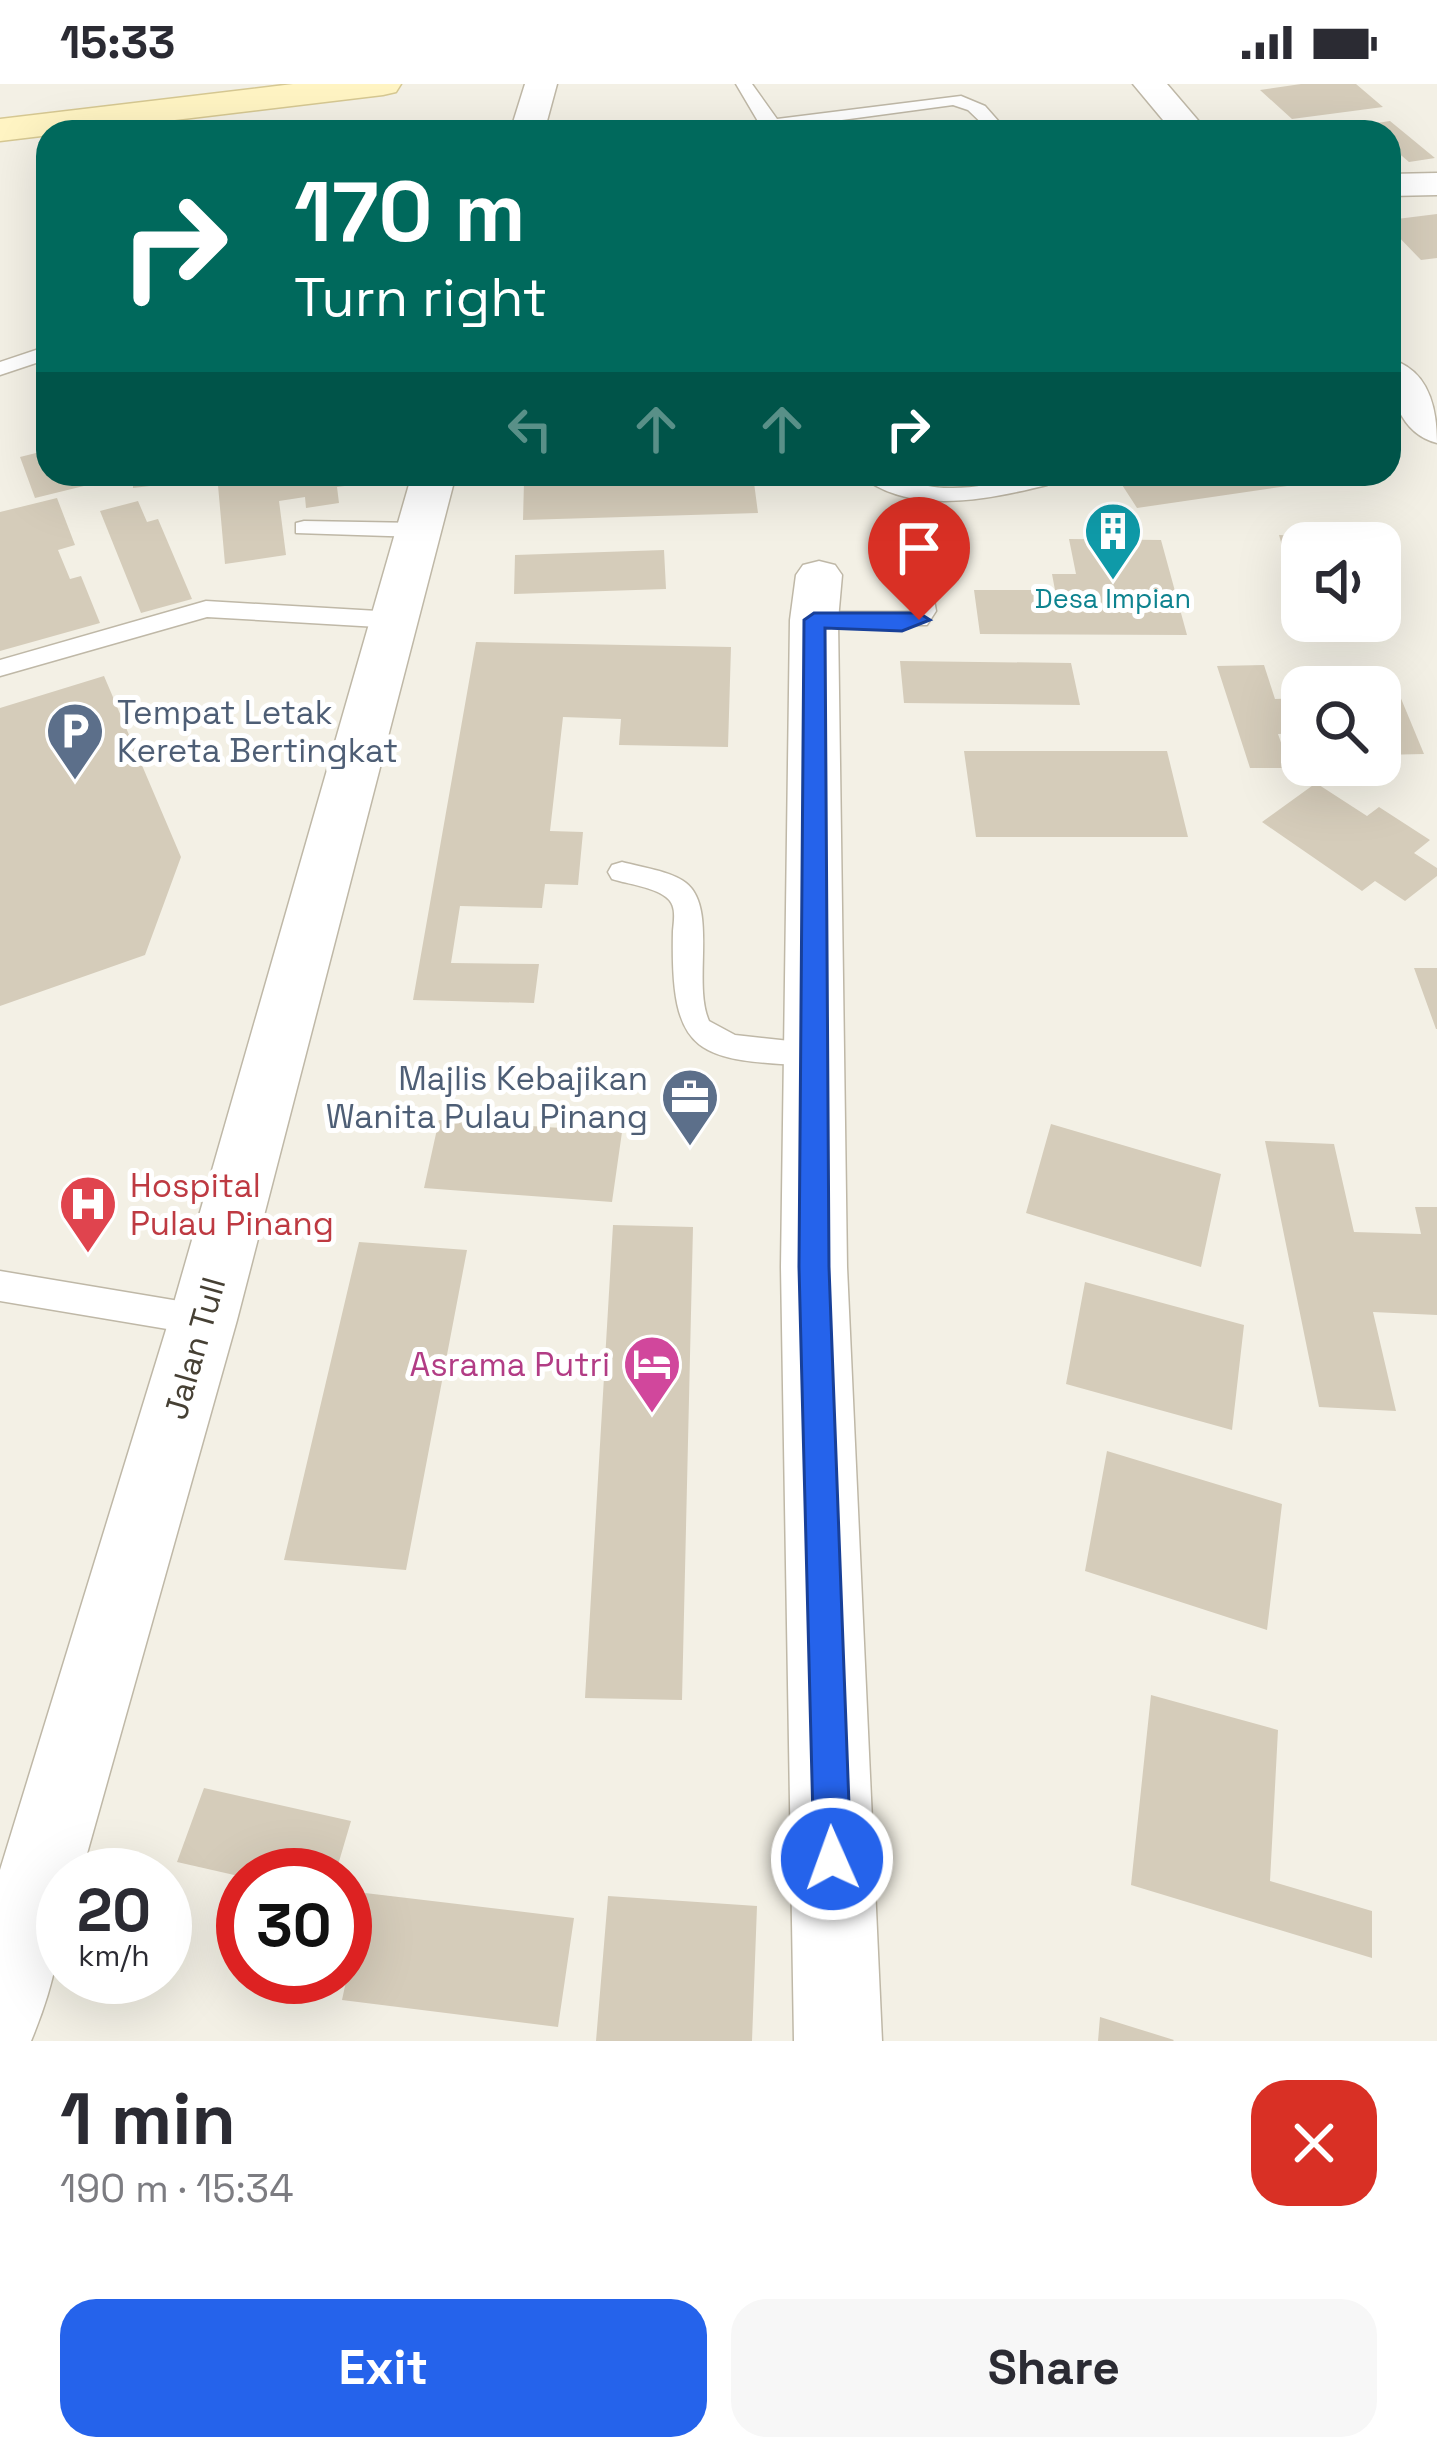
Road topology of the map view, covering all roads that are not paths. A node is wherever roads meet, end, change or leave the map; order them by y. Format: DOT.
graph roads {
  1 [pos="382,84"];
  2 [pos="541,84"];
  3 [pos="744,84"];
  4 [pos="1149,84"];
  5 [pos="263,91"];
  6 [pos="167,120"];
  7 [pos="530,120"];
  8 [pos="767,120"];
  9 [pos="804,120"];
  10 [pos="990,120"];
  11 [pos="1180,120"];
  12 [pos="36,128"];
  13 [pos="0,130"];
  14 [pos="1437,184"];
  15 [pos="1401,185"];
  16 [pos="36,359"];
  17 [pos="5,368"];
  18 [pos="1401,386"];
  19 [pos="1437,430"];
  20 [pos="898,486"];
  21 [pos="1011,486"];
  22 [pos="426,502"];
  23 [pos="304,528"];
  24 [pos="914,548"];
  25 [pos="817,598"];
  26 [pos="395,620"];
  27 [pos="0,668"];
  28 [pos="622,872"];
  29 [pos="816,1054"];
  30 [pos="0,1286"];
  31 [pos="203,1320"];
  32 [pos="0,2011"];
  33 [pos="838,2041"];
  1 -- 5 [label="main road"];
  2 -- 7 [label="street"];
  3 -- 8 [label="lane"];
  4 -- 11 [label="street"];
  5 -- 6 [label="main road"];
  9 -- 10 [label="lane"];
  12 -- 13 [label="main road"];
  14 -- 15 [label="street"];
  16 -- 17 [label="lane"];
  18 -- 19 [label="street"];
  20 -- 21 [label="lane"];
  22 -- 23 [label="lane"];
  22 -- 26 [label="street, Jalan Tull"];
  24 -- 25 [label="lane"];
  25 -- 29 [label="street"];
  26 -- 27 [label="lane"];
  26 -- 31 [label="street, Jalan Tull"];
  28 -- 29 [label="lane"];
  29 -- 33 [label="street"];
  30 -- 31 [label="lane"];
  31 -- 32 [label="street, Jalan Tull"];
}
